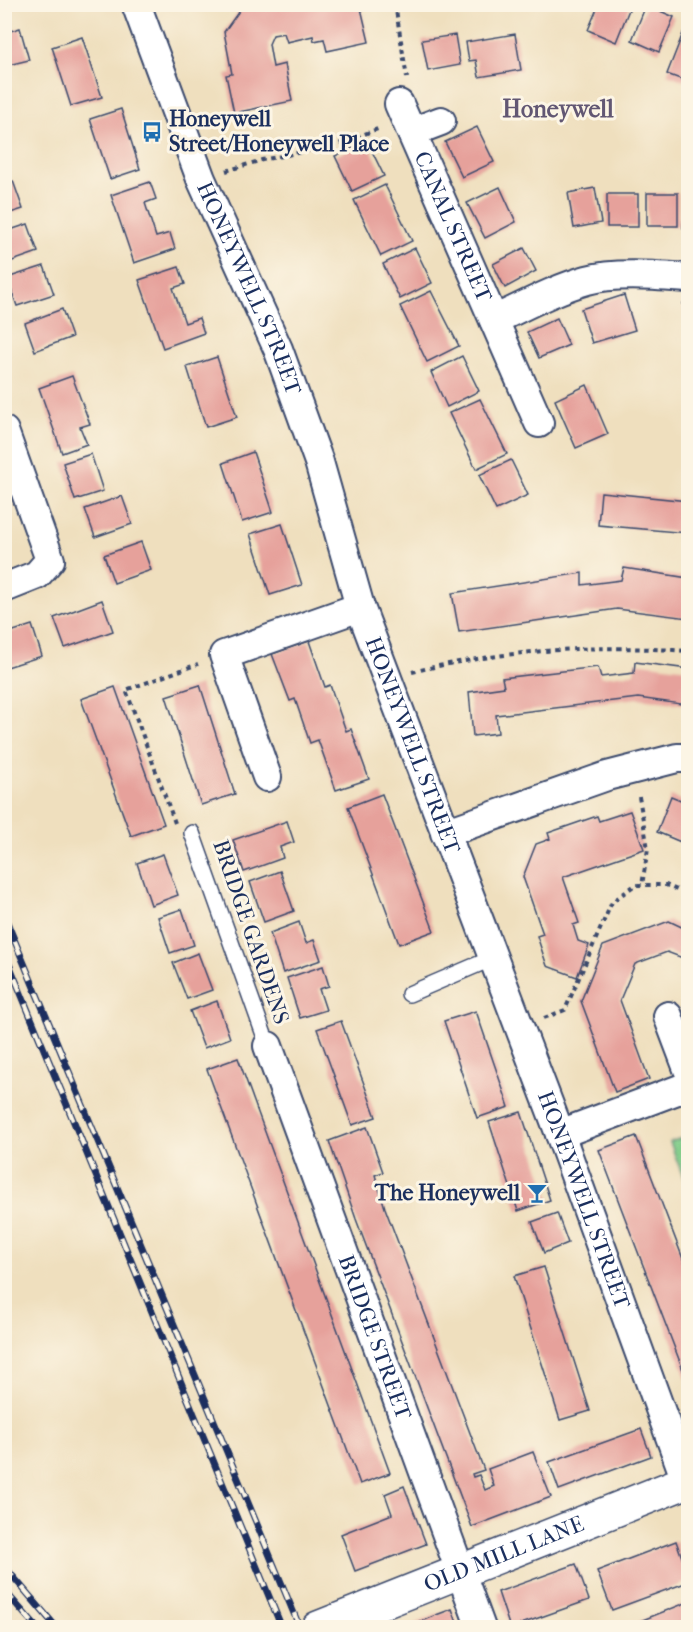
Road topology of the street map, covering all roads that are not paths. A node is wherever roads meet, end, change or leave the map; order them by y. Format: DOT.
graph roads {
  1 [pos="136,4"];
  2 [pos="441,121"];
  3 [pos="688,278"];
  4 [pos="494,320"];
  5 [pos="539,423"];
  6 [pos="4,431"];
  7 [pos="7,587"];
  8 [pos="360,608"];
  9 [pos="688,758"];
  10 [pos="267,777"];
  11 [pos="192,833"];
  12 [pos="445,833"];
  13 [pos="493,958"];
  14 [pos="409,994"];
  15 [pos="668,1016"];
  16 [pos="268,1046"];
  17 [pos="688,1069"];
  18 [pos="688,1086"];
  19 [pos="560,1134"];
  20 [pos="688,1483"];
  21 [pos="461,1571"];
  22 [pos="318,1628"];
  23 [pos="481,1628"];
  1 -- 8 [label="street, HONEYWELL STREET"];
  2 -- 4 [label="street, CANAL STREET"];
  3 -- 4 [label="street, CANAL STREET"];
  4 -- 5 [label="street, CANAL STREET"];
  6 -- 7 [label="street"];
  8 -- 10 [label="street"];
  8 -- 12 [label="street, HONEYWELL STREET"];
  9 -- 12 [label="street"];
  11 -- 16 [label="lane, BRIDGE GARDENS"];
  12 -- 13 [label="street, HONEYWELL STREET"];
  13 -- 14 [label="lane"];
  13 -- 19 [label="street, HONEYWELL STREET"];
  15 -- 17 [label="street"];
  16 -- 21 [label="street, BRIDGE STREET"];
  18 -- 19 [label="street"];
  19 -- 20 [label="street, HONEYWELL STREET"];
  20 -- 21 [label="highway, OLD MILL LANE"];
  21 -- 22 [label="highway, OLD MILL LANE"];
  21 -- 23 [label="street, BRIDGE STREET"];
}
